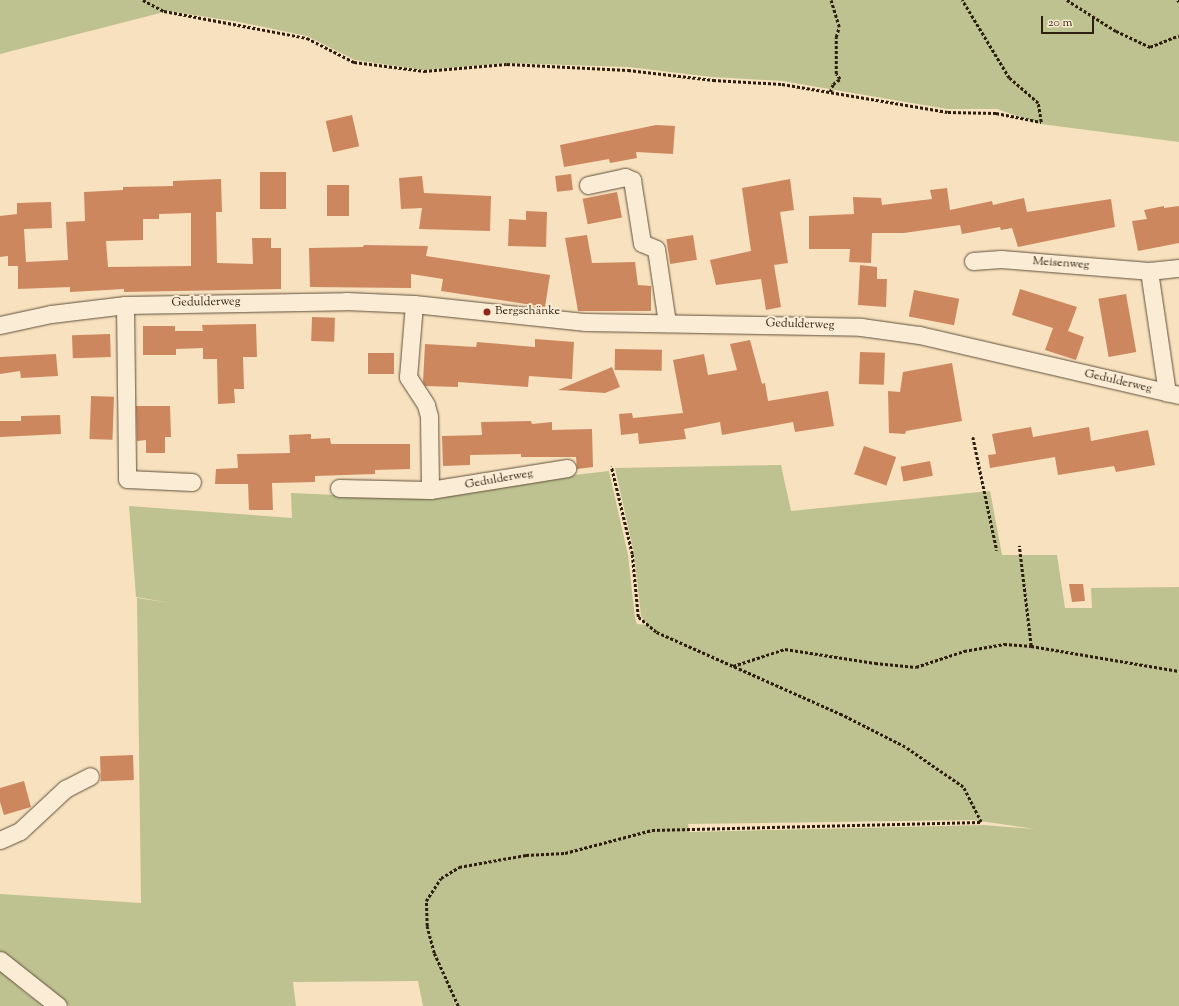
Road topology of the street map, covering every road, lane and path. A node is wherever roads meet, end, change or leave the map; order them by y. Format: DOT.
graph roads {
  1 [pos="143,0"];
  2 [pos="831,0"];
  3 [pos="962,0"];
  4 [pos="1067,0"];
  5 [pos="1179,35"];
  6 [pos="830,92"];
  7 [pos="588,184"];
  8 [pos="973,261"];
  9 [pos="1179,268"];
  10 [pos="1149,271"];
  11 [pos="414,304"];
  12 [pos="125,306"];
  13 [pos="667,323"];
  14 [pos="0,325"];
  15 [pos="1173,394"];
  16 [pos="973,437"];
  17 [pos="611,466"];
  18 [pos="567,468"];
  19 [pos="192,482"];
  20 [pos="339,488"];
  21 [pos="430,490"];
  22 [pos="1019,546"];
  23 [pos="997,551"];
  24 [pos="1032,646"];
  25 [pos="732,666"];
  26 [pos="1179,670"];
  27 [pos="90,776"];
  28 [pos="0,840"];
  29 [pos="0,960"];
  30 [pos="58,1006"];
  31 [pos="458,1006"];
  1 -- 6 [label="path"];
  2 -- 6 [label="path"];
  3 -- 6 [label="path"];
  4 -- 5 [label="path"];
  7 -- 13 [label="street"];
  8 -- 10 [label="street, Meisenweg"];
  9 -- 10 [label="street, Meisenweg"];
  10 -- 15 [label="street"];
  11 -- 12 [label="street, Gedulderweg"];
  11 -- 13 [label="street, Gedulderweg"];
  11 -- 21 [label="street"];
  12 -- 14 [label="street, Gedulderweg"];
  12 -- 19 [label="street"];
  13 -- 15 [label="street, Gedulderweg"];
  16 -- 23 [label="path"];
  17 -- 25 [label="path"];
  18 -- 21 [label="street, Gedulderweg"];
  20 -- 21 [label="street, Gedulderweg"];
  22 -- 24 [label="path"];
  24 -- 25 [label="path"];
  24 -- 26 [label="path"];
  25 -- 31 [label="path"];
  27 -- 28 [label="street"];
  29 -- 30 [label="street"];
}
